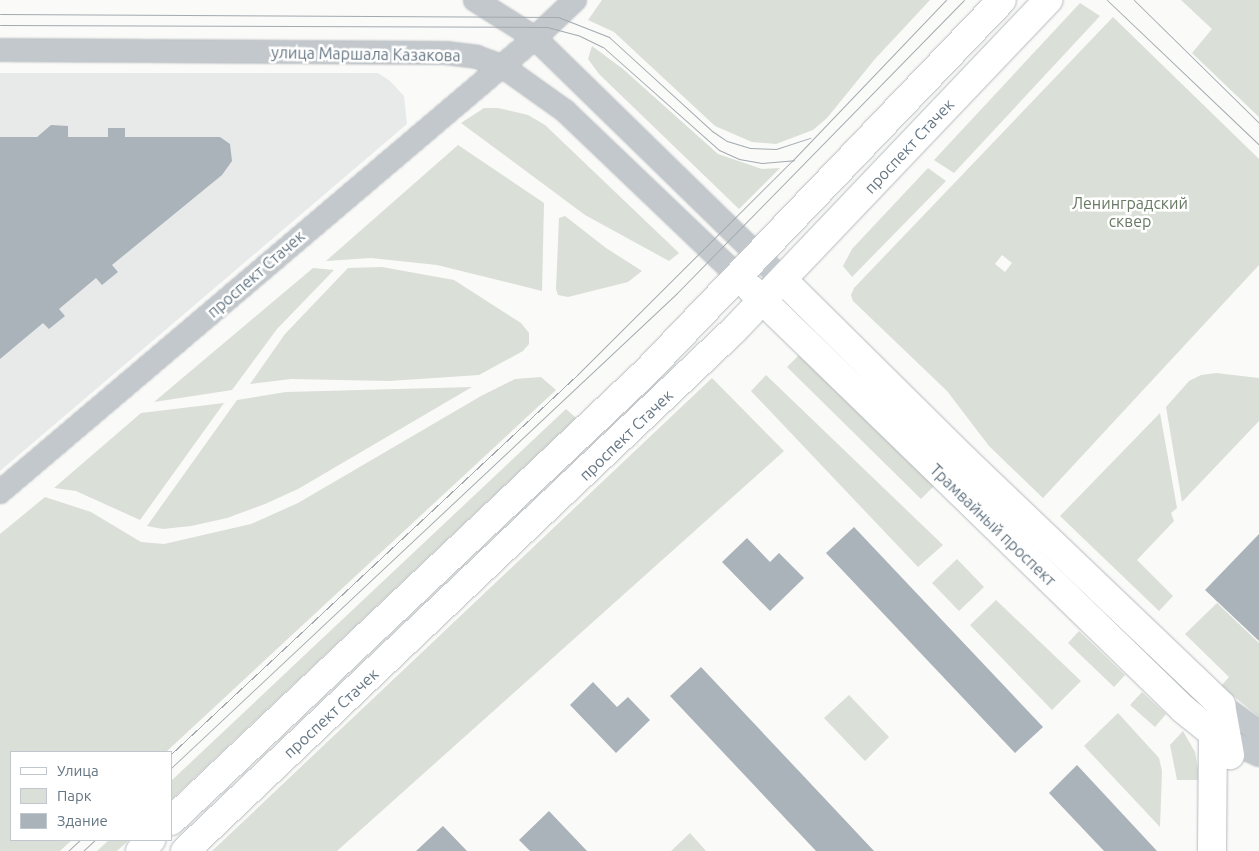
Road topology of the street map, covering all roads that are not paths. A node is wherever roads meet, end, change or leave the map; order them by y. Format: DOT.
graph roads {
  1 [pos="475,0"];
  2 [pos="575,0"];
  3 [pos="1002,0"];
  4 [pos="1048,0"];
  5 [pos="535,38"];
  6 [pos="0,50"];
  7 [pos="502,66"];
  8 [pos="759,256"];
  9 [pos="739,277"];
  10 [pos="783,280"];
  11 [pos="763,301"];
  12 [pos="0,492"];
  13 [pos="1221,704"];
  14 [pos="1259,732"];
  15 [pos="1221,738"];
  16 [pos="1259,755"];
  17 [pos="172,820"];
  18 [pos="151,841"];
  19 [pos="140,851"];
  20 [pos="185,851"];
  21 [pos="1212,851"];
  22 [pos="1231,851"];
  1 -- 5 [label="street"];
  2 -- 5 [label="street, проспект Стачек"];
  3 -- 8 [label="main road, проспект Стачек"];
  4 -- 10 [label="main road, проспект Стачек"];
  5 -- 7 [label="street, проспект Стачек"];
  5 -- 8 [label="street"];
  6 -- 7 [label="street, улица Маршала Казакова"];
  7 -- 9 [label="street, улица Маршала Казакова"];
  7 -- 12 [label="street, проспект Стачек"];
  8 -- 9 [label="main road, проспект Стачек"];
  8 -- 10 [label="street, Трамвайный проспект"];
  9 -- 11 [label="main road, Трамвайный проспект"];
  9 -- 17 [label="main road, проспект Стачек"];
  10 -- 11 [label="main road, проспект Стачек"];
  10 -- 13 [label="main road, Трамвайный проспект"];
  11 -- 15 [label="main road, Трамвайный проспект"];
  11 -- 20 [label="main road, проспект Стачек"];
  13 -- 14 [label="street, Трамвайный проспект"];
  13 -- 15 [label="main road"];
  15 -- 16 [label="street, Трамвайный проспект"];
  15 -- 21 [label="main road"];
  15 -- 22 [label="main road"];
  18 -- 19 [label="main road"];
}
